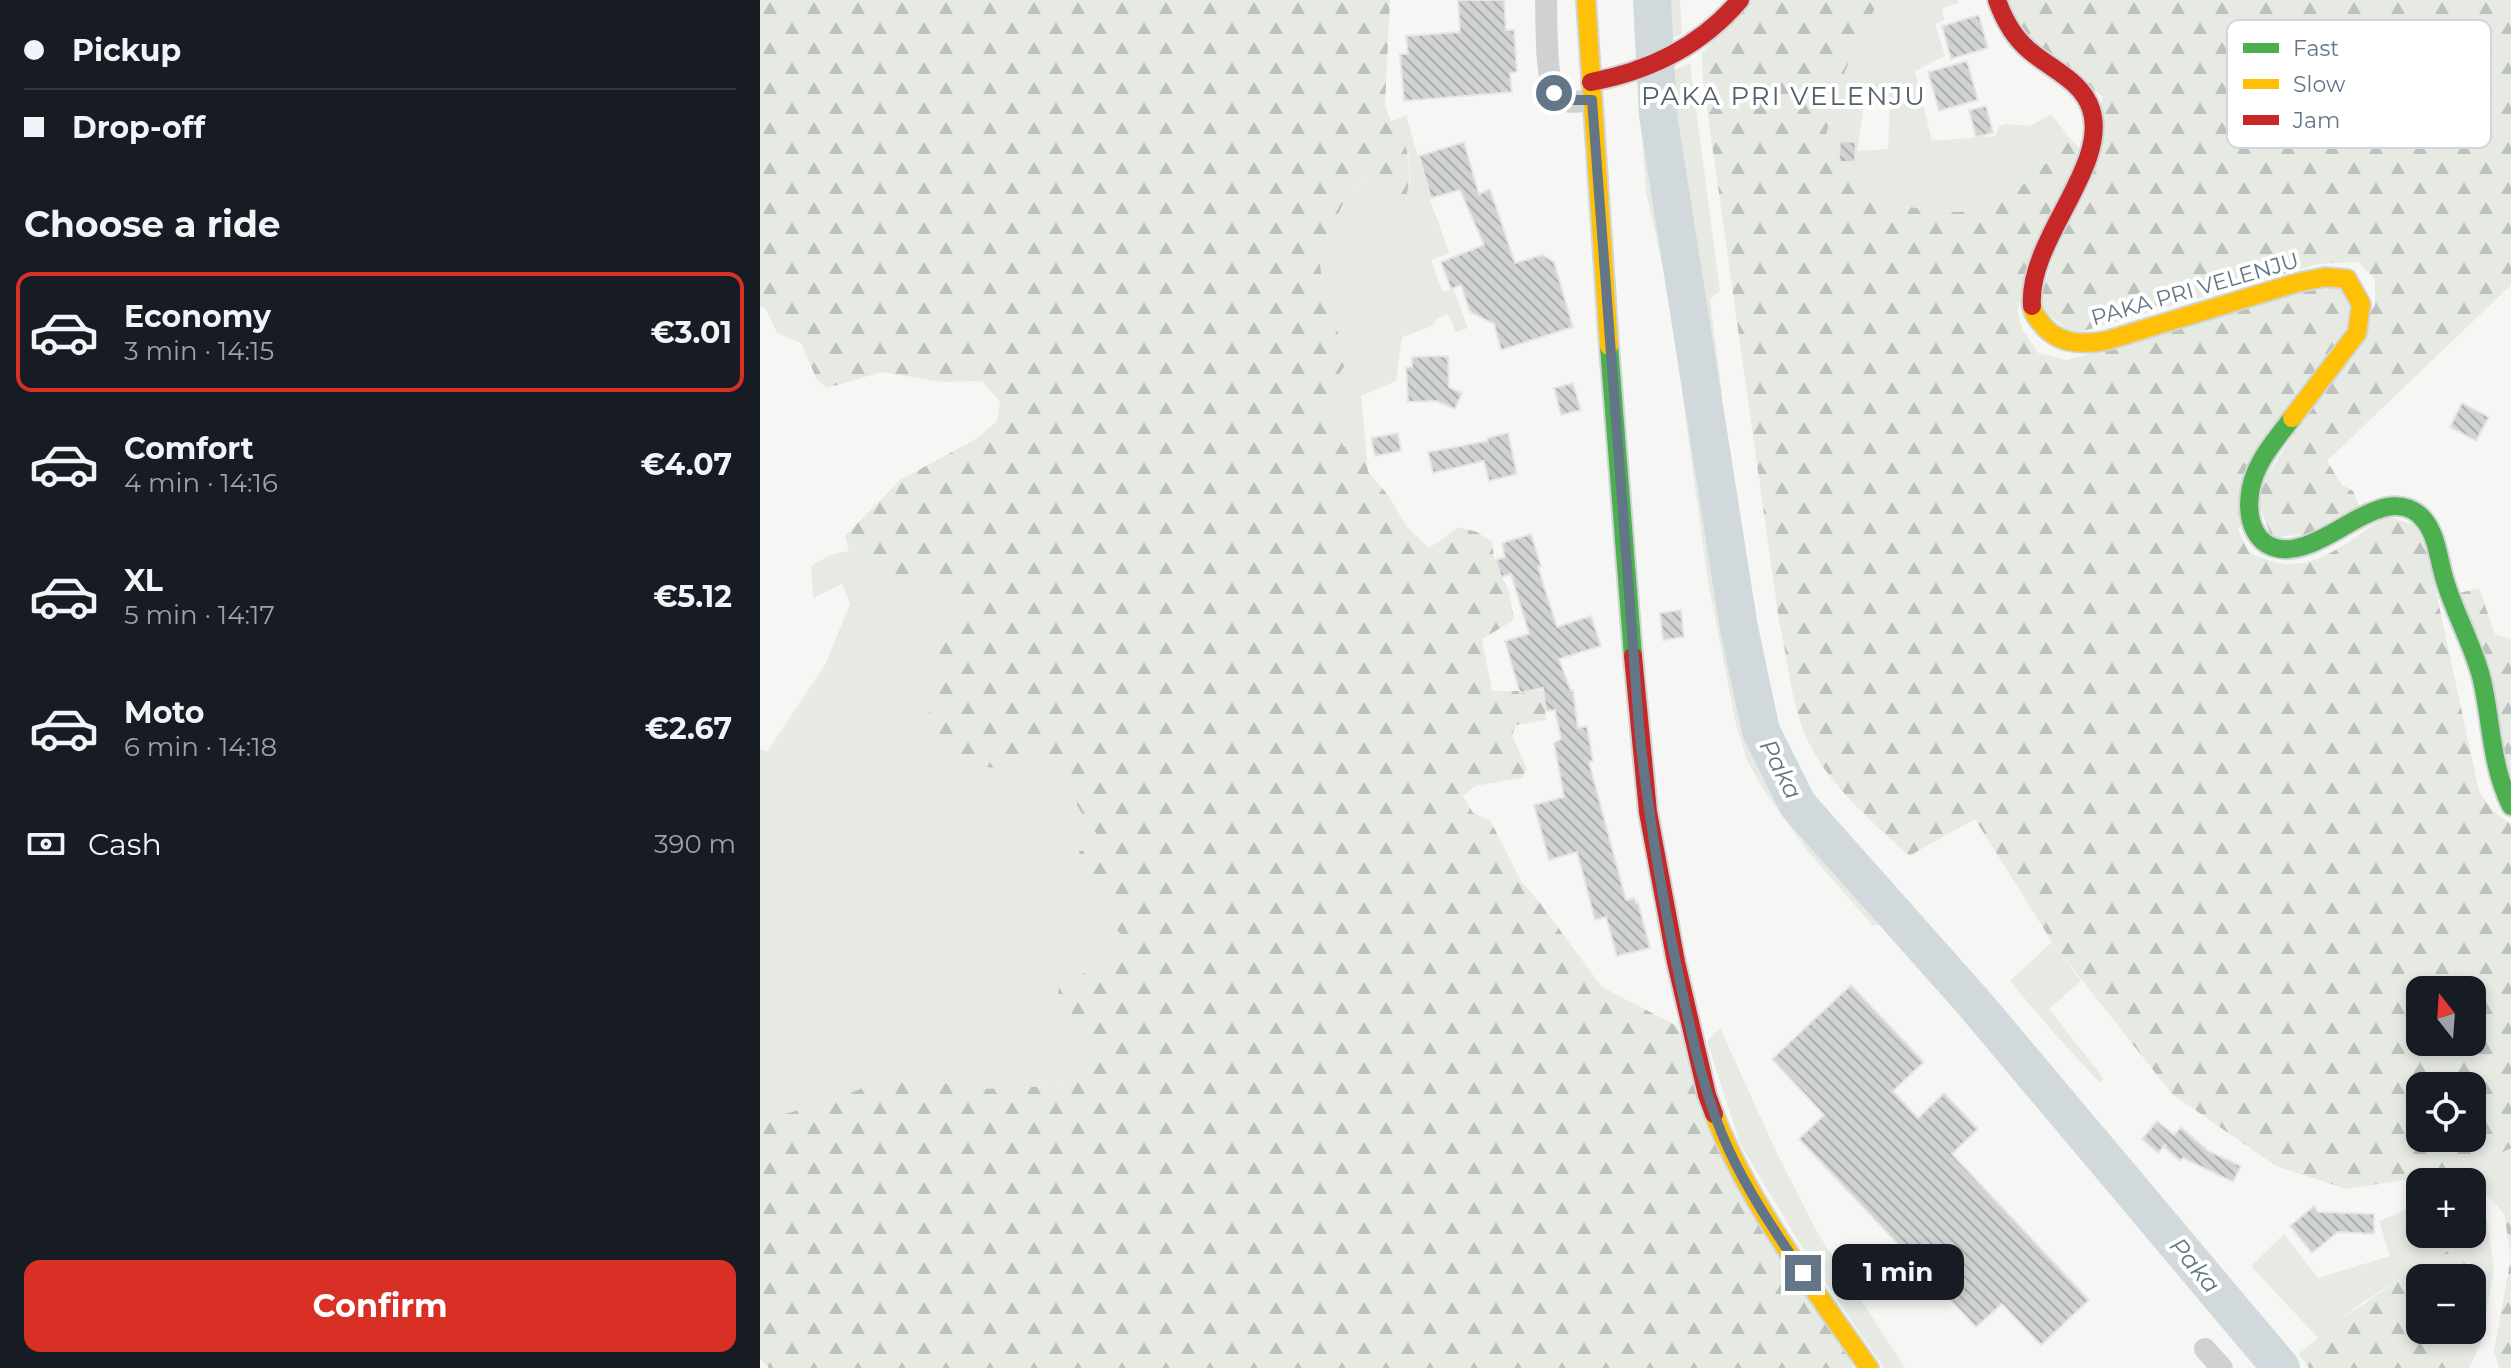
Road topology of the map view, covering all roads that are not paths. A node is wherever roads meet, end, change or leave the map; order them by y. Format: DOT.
graph roads {
  1 [pos="1546,0"];
  2 [pos="1586,0"];
  3 [pos="1740,0"];
  4 [pos="1997,0"];
  5 [pos="1591,91"];
  6 [pos="2511,806"];
  7 [pos="2205,1349"];
  8 [pos="1869,1368"];
  9 [pos="2222,1368"];
  1 -- 5 [label="street"];
  2 -- 5 [label="street"];
  3 -- 5 [label="street"];
  4 -- 6 [label="street, PAKA PRI VELENJU"];
  5 -- 8 [label="street"];
  7 -- 9 [label="street"];
}
